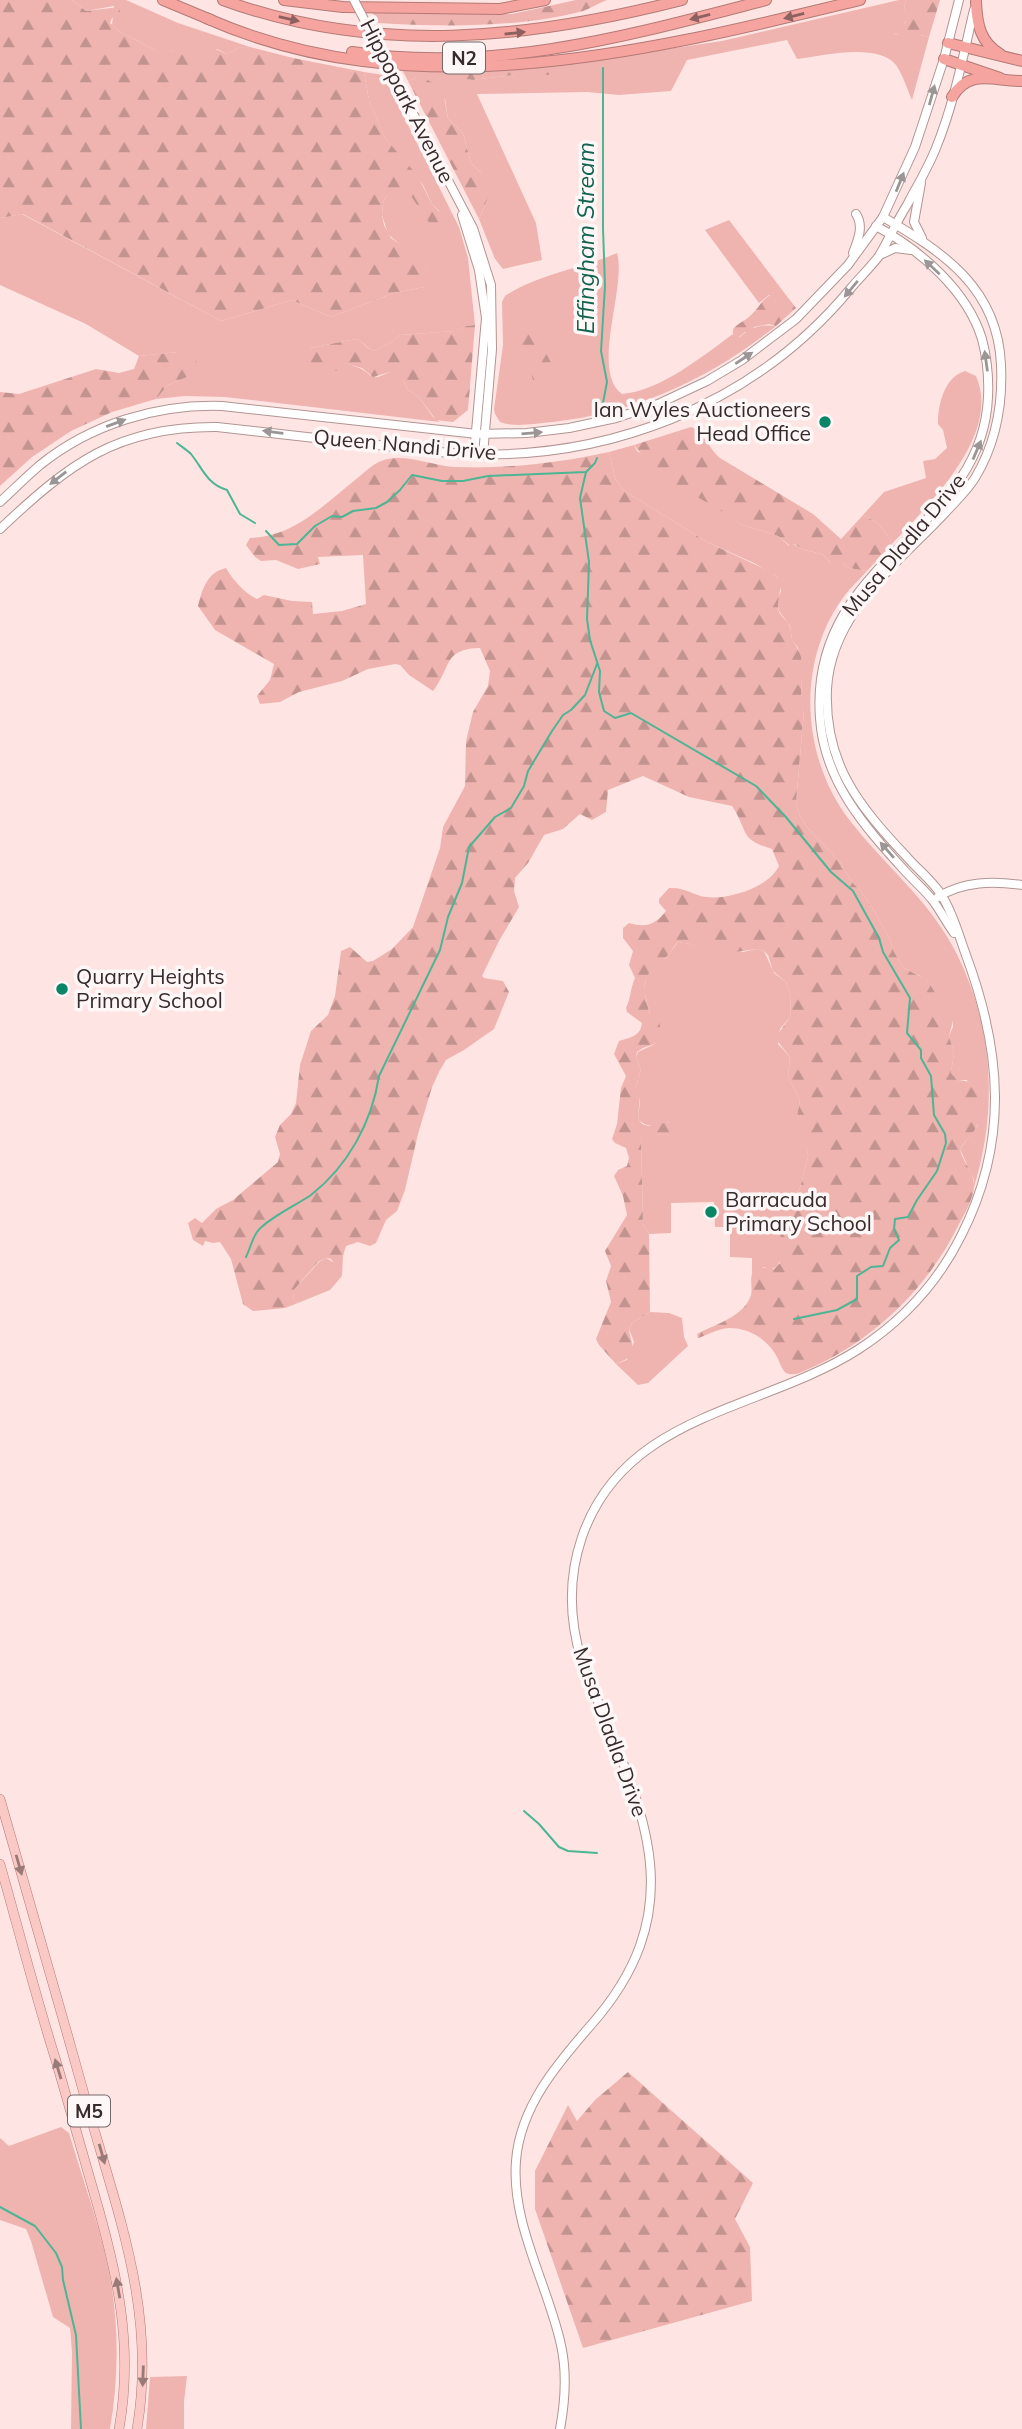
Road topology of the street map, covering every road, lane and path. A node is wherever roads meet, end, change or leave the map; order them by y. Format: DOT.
graph roads {
  1 [pos="163,0"];
  2 [pos="223,0"];
  3 [pos="284,0"];
  4 [pos="354,0"];
  5 [pos="545,0"];
  6 [pos="682,0"];
  7 [pos="766,0"];
  8 [pos="860,0"];
  9 [pos="959,0"];
  10 [pos="976,1"];
  11 [pos="206,18"];
  12 [pos="948,43"];
  13 [pos="965,48"];
  14 [pos="1007,58"];
  15 [pos="944,59"];
  16 [pos="1022,61"];
  17 [pos="961,65"];
  18 [pos="1002,79"];
  19 [pos="1022,81"];
  20 [pos="952,97"];
  21 [pos="921,180"];
  22 [pos="856,214"];
  23 [pos="883,216"];
  24 [pos="896,224"];
  25 [pos="876,226"];
  26 [pos="891,234"];
  27 [pos="924,241"];
  28 [pos="914,251"];
  29 [pos="877,258"];
  30 [pos="848,265"];
  31 [pos="480,434"];
  32 [pos="478,455"];
  33 [pos="0,502"];
  34 [pos="0,529"];
  35 [pos="1022,885"];
  36 [pos="942,895"];
  37 [pos="933,900"];
  38 [pos="963,947"];
  39 [pos="0,1799"];
  40 [pos="0,1864"];
  41 [pos="118,2429"];
  42 [pos="137,2429"];
  43 [pos="560,2429"];
  1 -- 11 [label="highway, N2"];
  2 -- 6 [label="highway, N2, one-way"];
  3 -- 5 [label="highway"];
  4 -- 31 [label="street, Hippopark Avenue, bridge"];
  7 -- 11 [label="highway, N2, one-way"];
  8 -- 11 [label="highway, one-way"];
  9 -- 12 [label="street, Queen Nandi Drive"];
  10 -- 13 [label="street, Queen Nandi Drive"];
  10 -- 14 [label="highway"];
  12 -- 13 [label="highway"];
  12 -- 15 [label="street, Queen Nandi Drive"];
  13 -- 14 [label="highway"];
  13 -- 17 [label="street, Queen Nandi Drive"];
  14 -- 16 [label="highway"];
  15 -- 17 [label="highway"];
  23 -- 15 [label="street, Queen Nandi Drive, one-way"];
  17 -- 18 [label="highway"];
  17 -- 20 [label="street, Queen Nandi Drive"];
  18 -- 19 [label="highway"];
  18 -- 20 [label="highway"];
  20 -- 21 [label="street, Queen Nandi Drive"];
  21 -- 24 [label="street, Queen Nandi Drive"];
  21 -- 27 [label="street"];
  22 -- 30 [label="street"];
  23 -- 24 [label="street, Musa Dladla Drive"];
  23 -- 25 [label="street, Queen Nandi Drive"];
  24 -- 26 [label="street, Queen Nandi Drive"];
  24 -- 27 [label="street, Musa Dladla Drive"];
  25 -- 26 [label="street, Musa Dladla Drive"];
  25 -- 30 [label="street, Queen Nandi Drive"];
  26 -- 28 [label="street, Musa Dladla Drive"];
  26 -- 29 [label="street, Queen Nandi Drive"];
  27 -- 36 [label="street, Musa Dladla Drive"];
  28 -- 29 [label="street"];
  37 -- 28 [label="street, Musa Dladla Drive, one-way"];
  29 -- 32 [label="street, Queen Nandi Drive, one-way"];
  31 -- 30 [label="street, Queen Nandi Drive, one-way"];
  31 -- 32 [label="street, Hippopark Avenue"];
  33 -- 31 [label="street, Queen Nandi Drive, one-way"];
  32 -- 34 [label="street, Queen Nandi Drive, one-way"];
  35 -- 36 [label="street"];
  36 -- 37 [label="street"];
  36 -- 38 [label="street, Musa Dladla Drive"];
  37 -- 38 [label="street, Musa Dladla Drive"];
  38 -- 43 [label="street, Musa Dladla Drive"];
  39 -- 42 [label="main road, M5, one-way"];
  41 -- 40 [label="main road, M5, one-way"];
}
